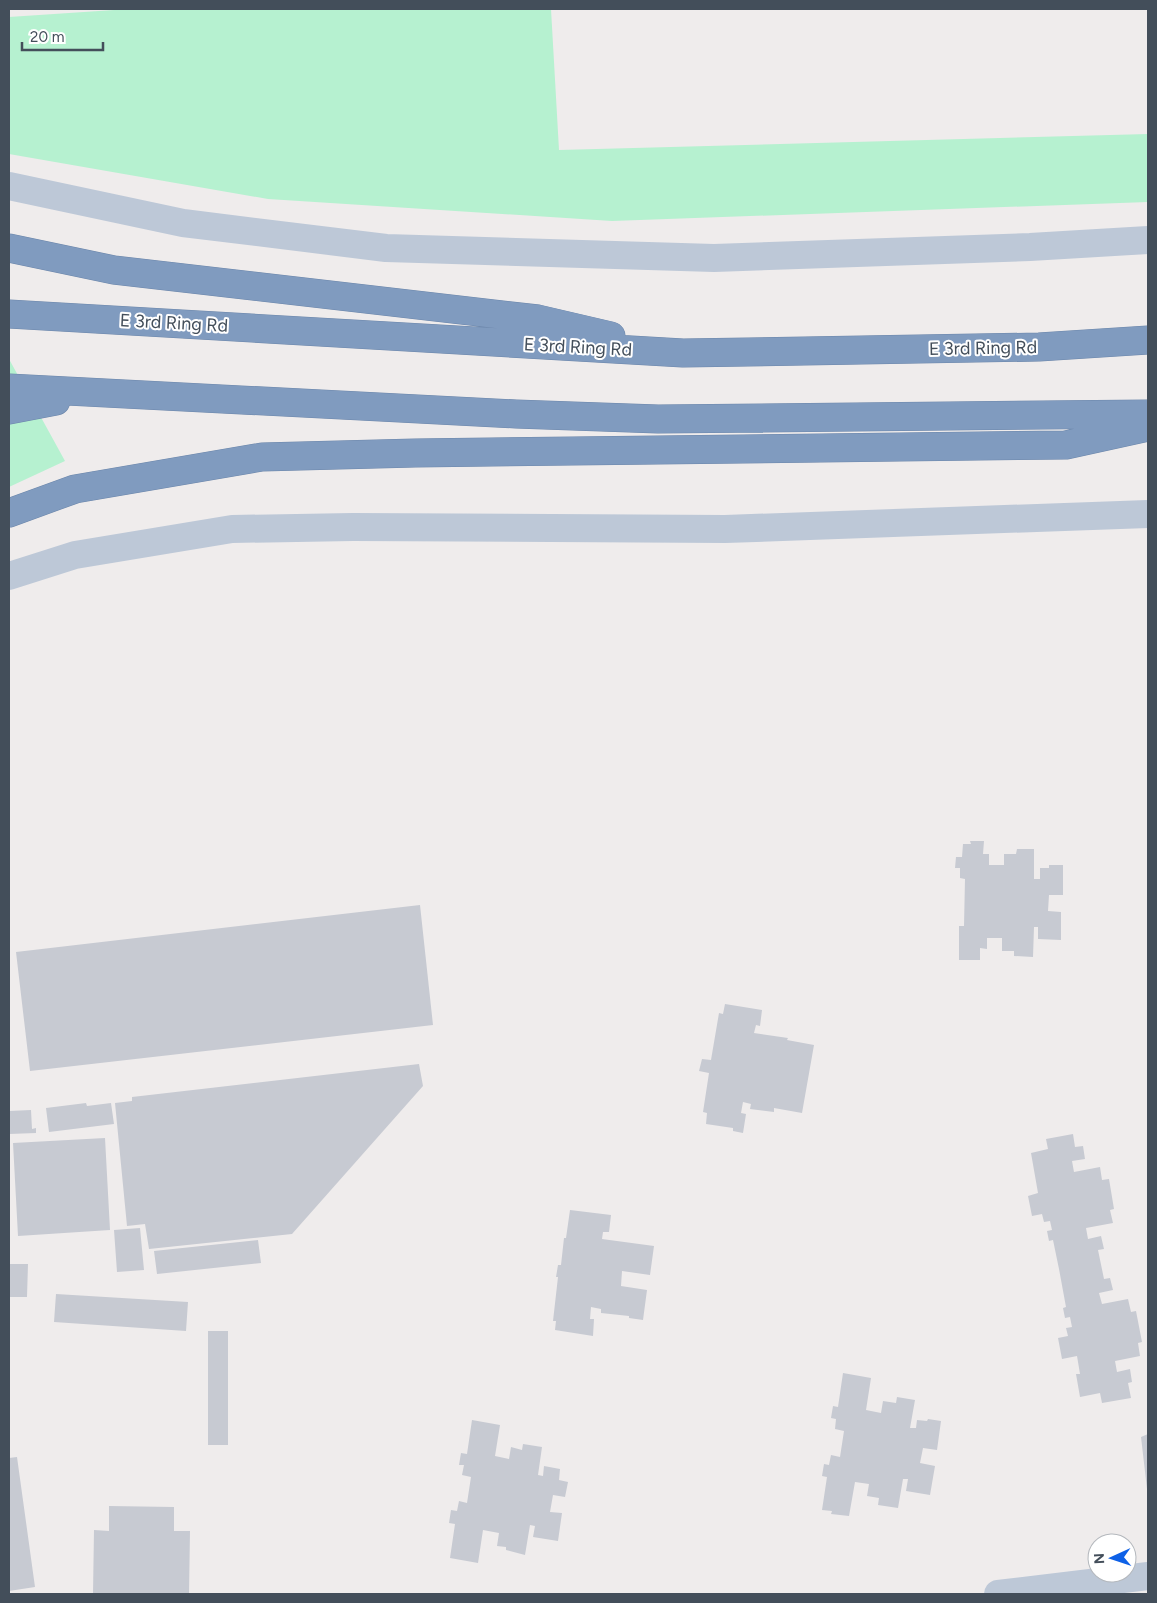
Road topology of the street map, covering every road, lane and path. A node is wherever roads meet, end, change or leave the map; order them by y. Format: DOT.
graph roads {
  1 [pos="9,186"];
  2 [pos="1148,240"];
  3 [pos="9,248"];
  4 [pos="9,314"];
  5 [pos="1148,340"];
  6 [pos="683,353"];
  7 [pos="9,388"];
  8 [pos="99,393"];
  9 [pos="9,410"];
  10 [pos="1148,414"];
  11 [pos="1148,427"];
  12 [pos="9,513"];
  13 [pos="1148,514"];
  14 [pos="9,576"];
  15 [pos="1148,1576"];
  16 [pos="998,1594"];
  1 -- 2 [label="main road"];
  3 -- 6 [label="highway"];
  4 -- 6 [label="highway, E 3rd Ring Rd"];
  5 -- 6 [label="highway, E 3rd Ring Rd"];
  7 -- 8 [label="highway"];
  8 -- 9 [label="highway"];
  8 -- 10 [label="highway"];
  11 -- 12 [label="highway"];
  13 -- 14 [label="main road"];
  15 -- 16 [label="main road"];
}
